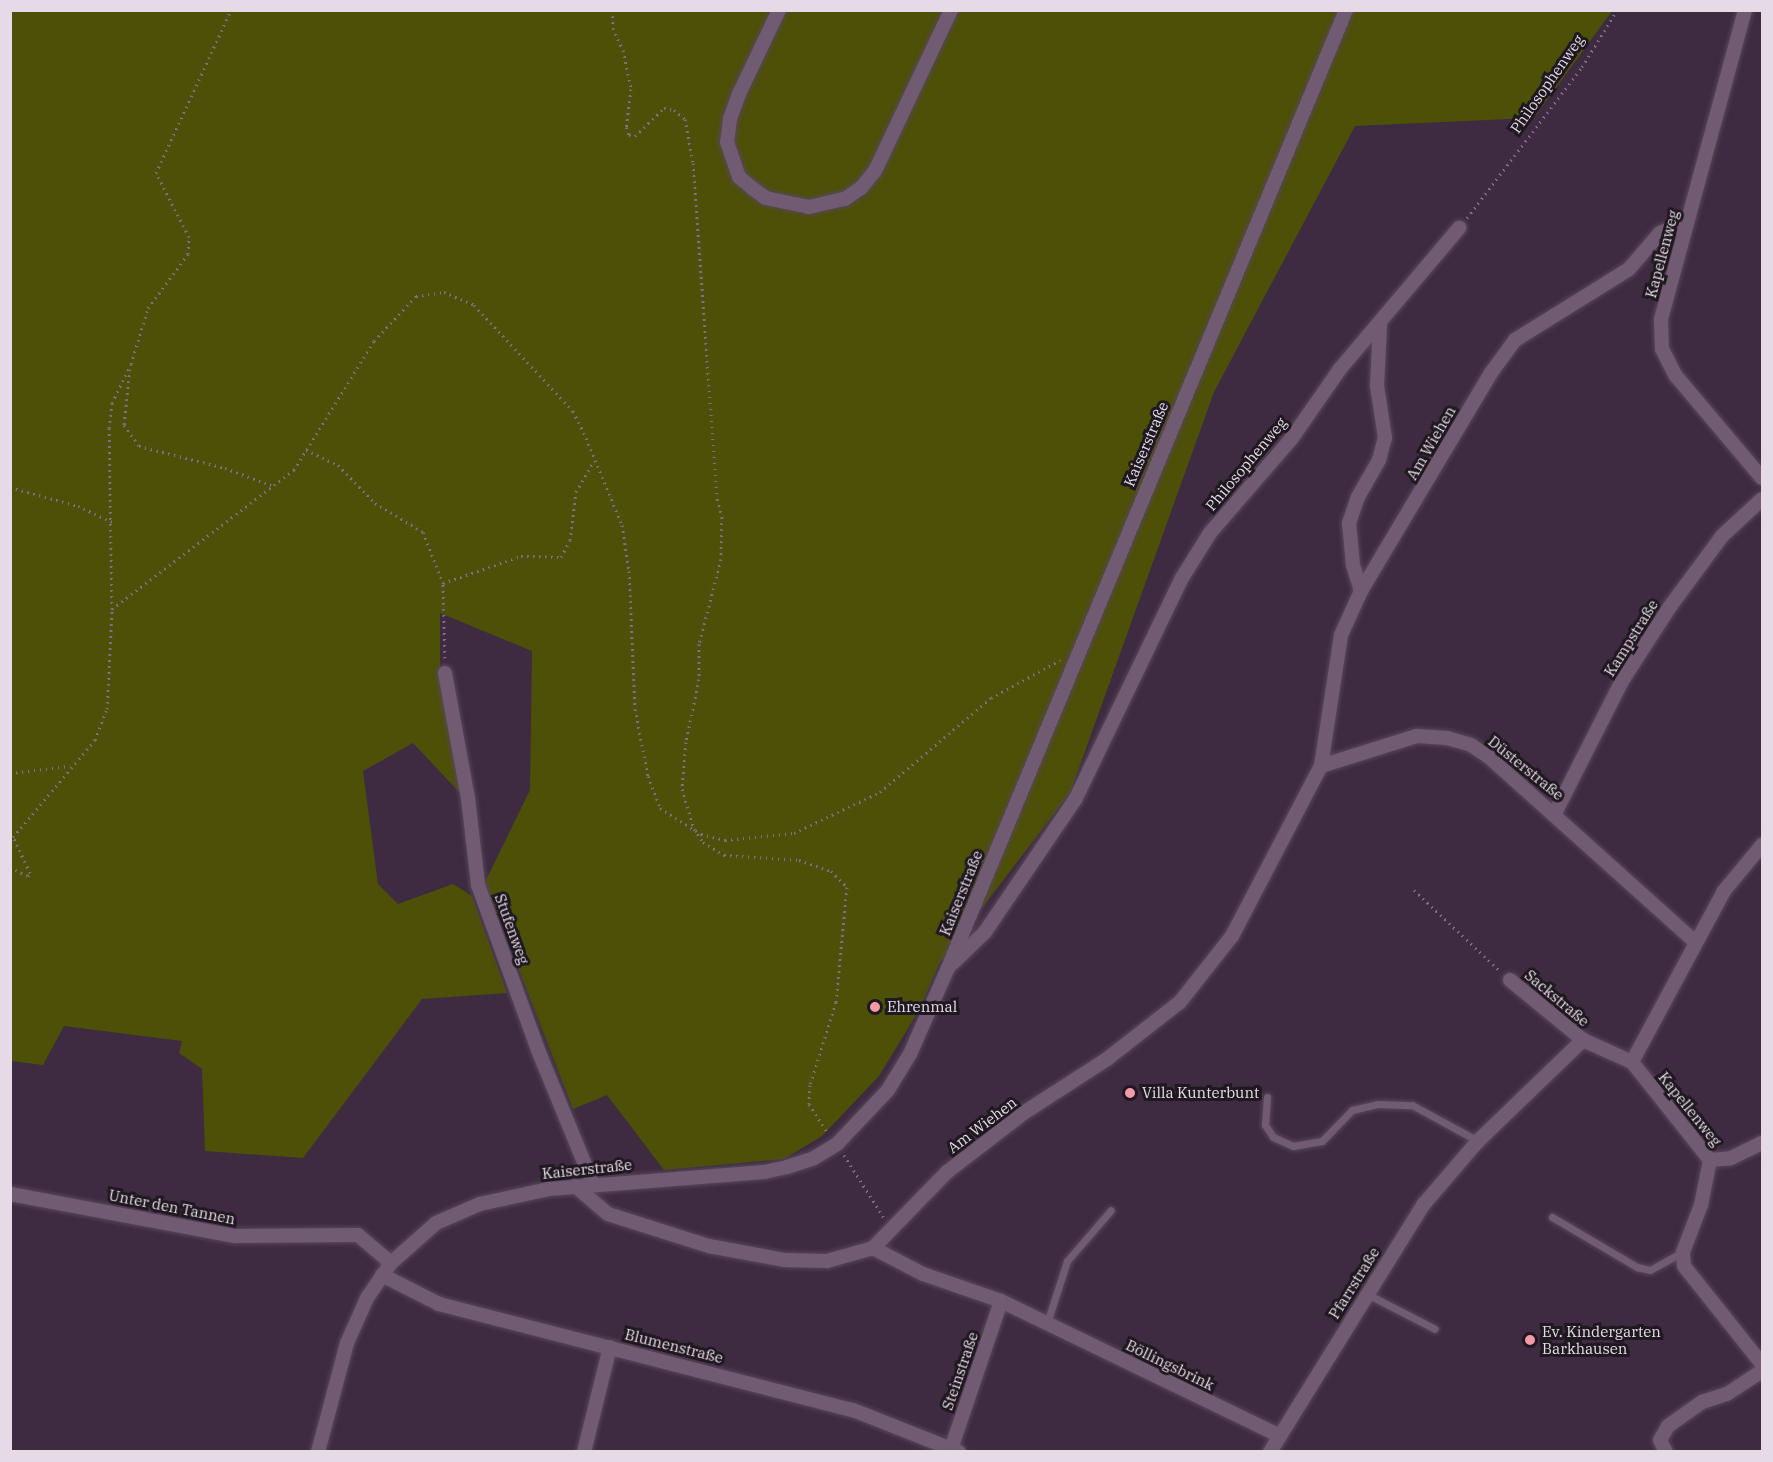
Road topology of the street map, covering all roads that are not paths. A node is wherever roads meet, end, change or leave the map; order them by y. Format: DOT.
graph roads {
  1 [pos="778,10"];
  2 [pos="951,10"];
  3 [pos="1346,10"];
  4 [pos="1745,10"];
  5 [pos="1688,220"];
  6 [pos="1459,228"];
  7 [pos="1380,324"];
  8 [pos="1762,478"];
  9 [pos="1762,499"];
  10 [pos="1361,591"];
  11 [pos="445,673"];
  12 [pos="1321,766"];
  13 [pos="1555,813"];
  14 [pos="1762,845"];
  15 [pos="1695,942"];
  16 [pos="948,968"];
  17 [pos="1510,980"];
  18 [pos="1583,1040"];
  19 [pos="1632,1062"];
  20 [pos="1267,1097"];
  21 [pos="1479,1141"];
  22 [pos="1762,1143"];
  23 [pos="1710,1160"];
  24 [pos="593,1184"];
  25 [pos="575,1186"];
  26 [pos="10,1194"];
  27 [pos="1111,1209"];
  28 [pos="1552,1217"];
  29 [pos="873,1248"];
  30 [pos="1683,1252"];
  31 [pos="391,1263"];
  32 [pos="382,1275"];
  33 [pos="1367,1294"];
  34 [pos="1001,1301"];
  35 [pos="1047,1323"];
  36 [pos="1435,1329"];
  37 [pos="610,1347"];
  38 [pos="1762,1364"];
  39 [pos="1762,1371"];
  40 [pos="1280,1436"];
  41 [pos="953,1450"];
  42 [pos="318,1452"];
  43 [pos="584,1452"];
  44 [pos="1270,1452"];
  45 [pos="1666,1452"];
  1 -- 2 [label="street"];
  3 -- 16 [label="street, Kaiserstraße"];
  4 -- 5 [label="street, Kapellenweg"];
  5 -- 8 [label="street, Kapellenweg"];
  5 -- 10 [label="street, Am Wiehen"];
  6 -- 7 [label="street, Philosophenweg"];
  7 -- 10 [label="street"];
  7 -- 16 [label="street, Philosophenweg"];
  9 -- 13 [label="street, Kampstraße"];
  10 -- 12 [label="street, Am Wiehen"];
  11 -- 24 [label="street, Stufenweg"];
  12 -- 13 [label="street, Düsterstraße"];
  12 -- 29 [label="street, Am Wiehen"];
  13 -- 15 [label="street, Düsterstraße"];
  14 -- 15 [label="street"];
  15 -- 19 [label="street"];
  16 -- 24 [label="street, Kaiserstraße"];
  17 -- 18 [label="street, Sackstraße"];
  18 -- 19 [label="street, Kapellenweg"];
  18 -- 21 [label="street, Pfarrstraße"];
  19 -- 23 [label="street, Kapellenweg"];
  20 -- 21 [label="lane"];
  21 -- 33 [label="street, Pfarrstraße"];
  22 -- 23 [label="street"];
  23 -- 30 [label="street, Kapellenweg"];
  24 -- 25 [label="street, Kaiserstraße"];
  25 -- 29 [label="street, Am Wiehen"];
  25 -- 31 [label="street, Kaiserstraße"];
  26 -- 31 [label="street, Unter den Tannen"];
  27 -- 35 [label="lane"];
  28 -- 30 [label="lane"];
  29 -- 34 [label="street, Böllingsbrink"];
  30 -- 38 [label="street"];
  31 -- 32 [label="street, Kaiserstraße"];
  32 -- 37 [label="street, Blumenstraße"];
  32 -- 42 [label="street, Kaiserstraße"];
  33 -- 36 [label="lane"];
  33 -- 40 [label="street, Pfarrstraße"];
  34 -- 35 [label="street, Böllingsbrink"];
  34 -- 41 [label="street, Steinstraße"];
  35 -- 40 [label="street, Böllingsbrink"];
  37 -- 41 [label="street, Blumenstraße"];
  37 -- 43 [label="street"];
  39 -- 45 [label="street"];
  40 -- 44 [label="street, Pfarrstraße"];
}
